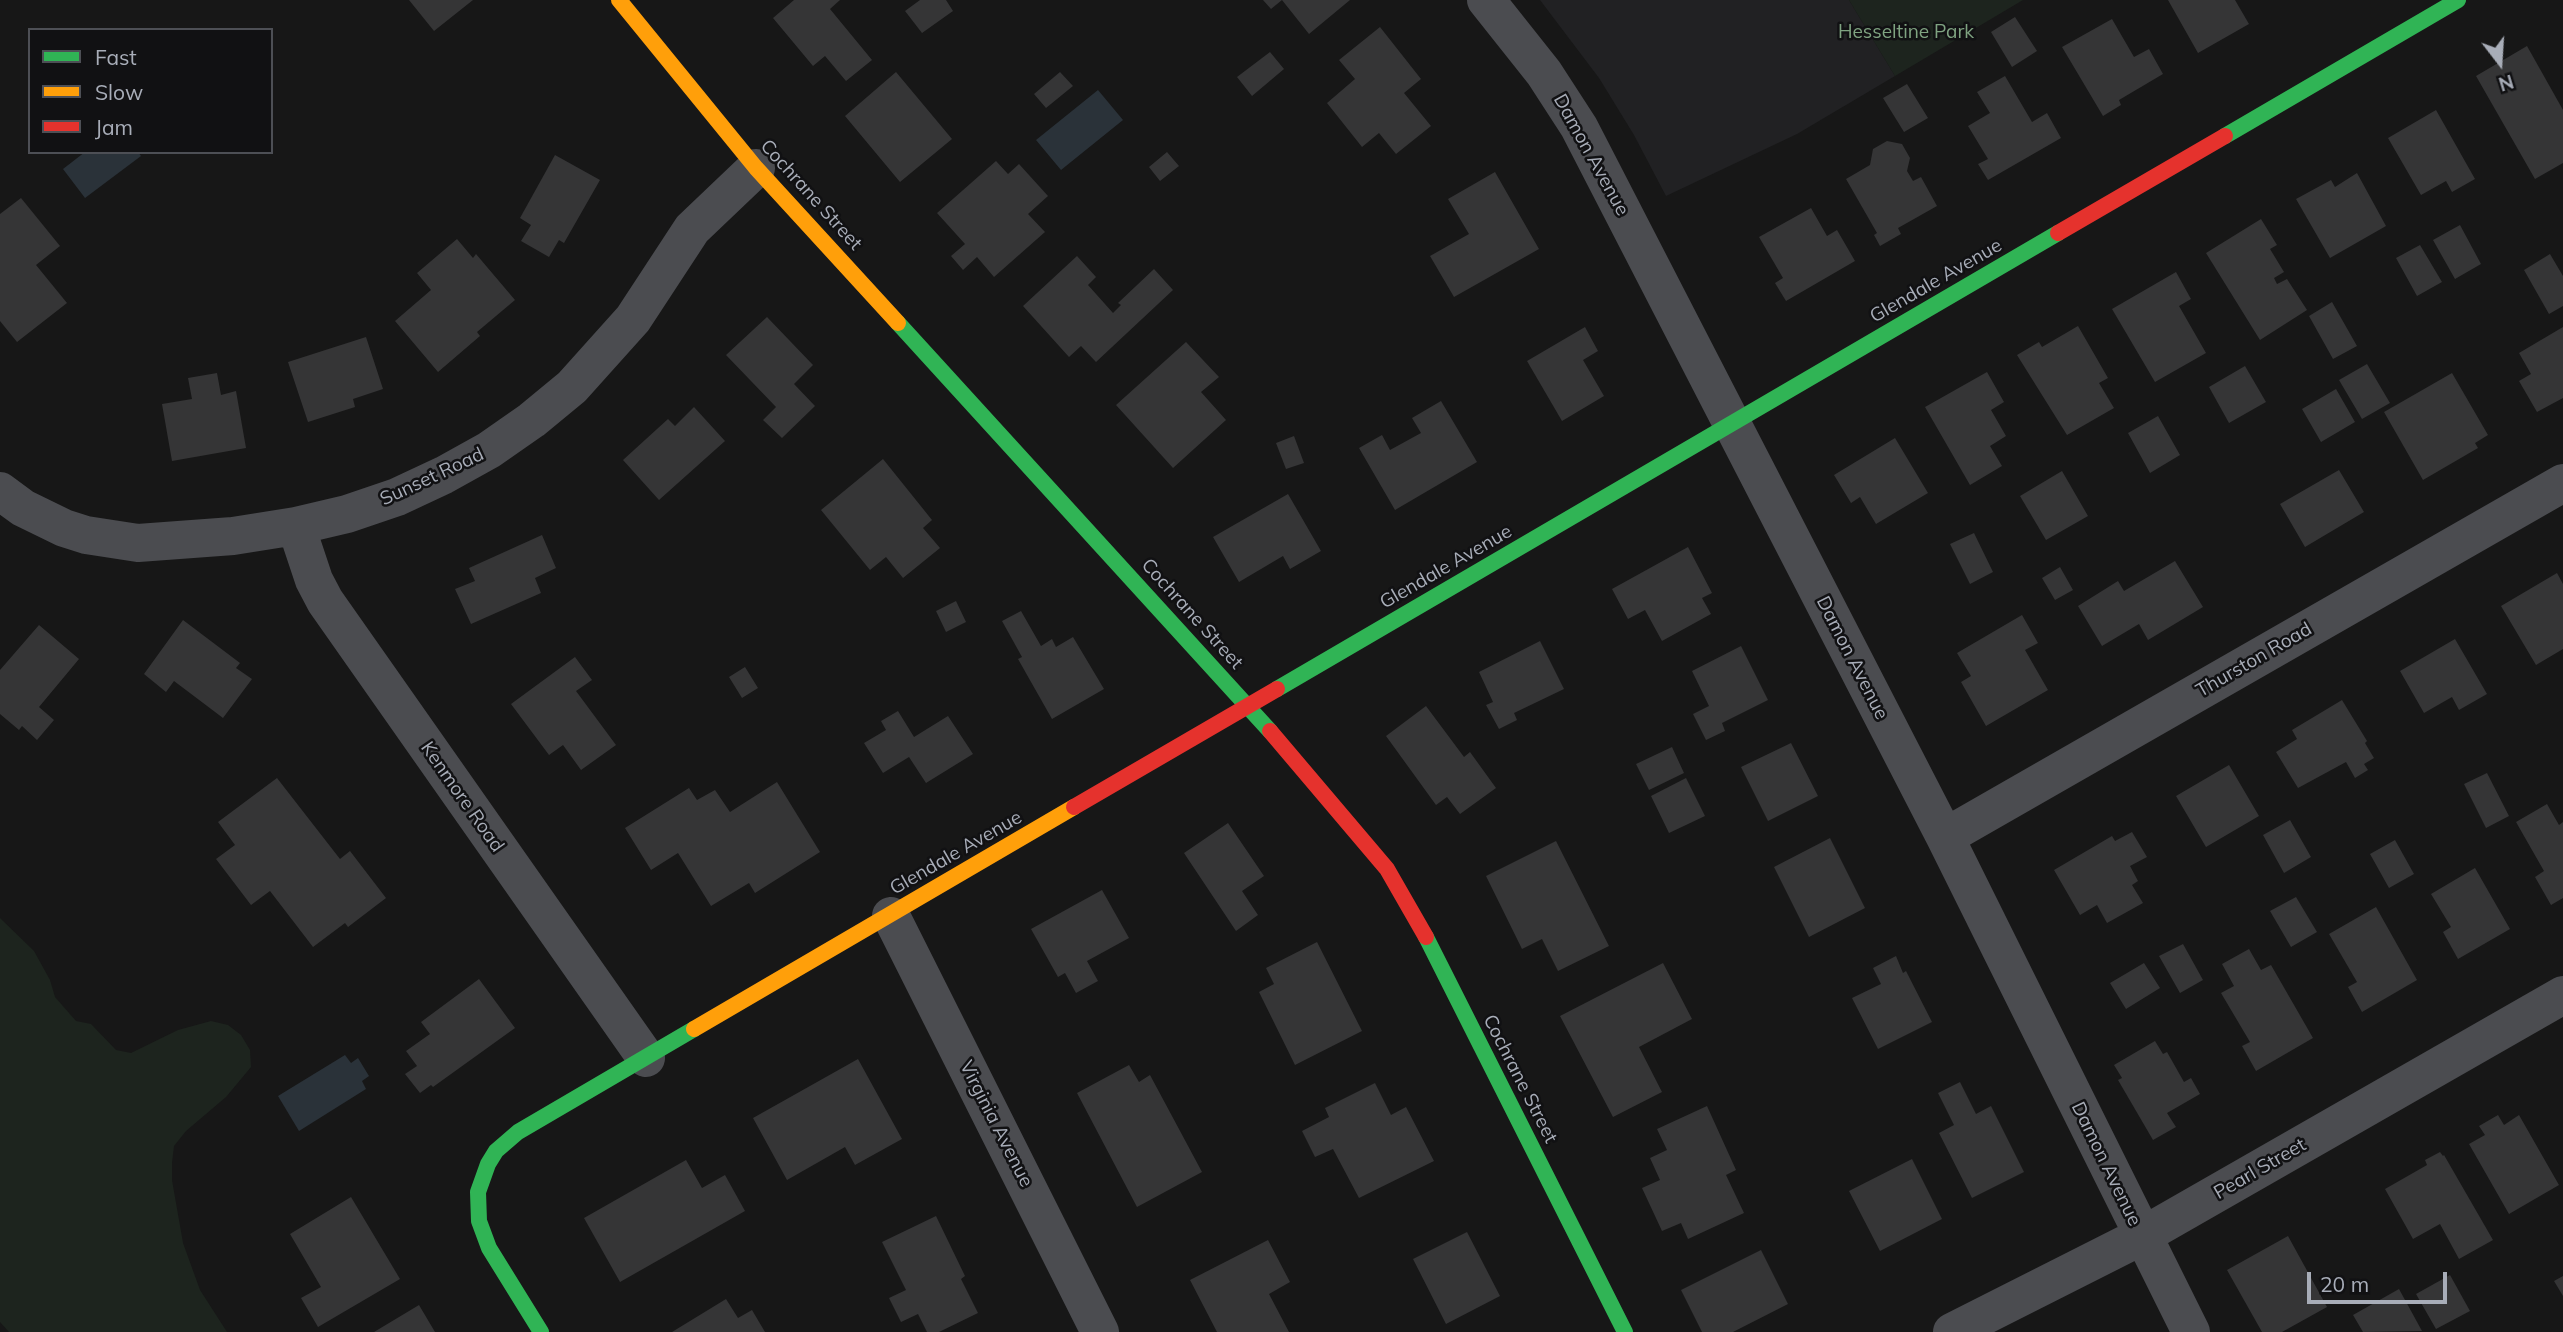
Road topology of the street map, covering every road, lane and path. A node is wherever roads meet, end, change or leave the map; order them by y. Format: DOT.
graph roads {
  1 [pos="619,0"];
  2 [pos="1486,0"];
  3 [pos="2458,0"];
  4 [pos="756,168"];
  5 [pos="1732,425"];
  6 [pos="2563,483"];
  7 [pos="0,491"];
  8 [pos="296,526"];
  9 [pos="1249,707"];
  10 [pos="1945,837"];
  11 [pos="891,916"];
  12 [pos="2563,995"];
  13 [pos="646,1058"];
  14 [pos="2142,1236"];
  15 [pos="541,1332"];
  16 [pos="1100,1332"];
  17 [pos="1625,1332"];
  18 [pos="1952,1332"];
  19 [pos="2190,1332"];
  1 -- 4 [label="street, Cochrane Street"];
  2 -- 5 [label="street, Damon Avenue"];
  3 -- 5 [label="street, Glendale Avenue"];
  4 -- 8 [label="street, Sunset Road"];
  4 -- 9 [label="street, Cochrane Street"];
  5 -- 9 [label="street, Glendale Avenue"];
  5 -- 10 [label="street, Damon Avenue"];
  6 -- 10 [label="street, Thurston Road"];
  7 -- 8 [label="street, Sunset Road"];
  8 -- 13 [label="street, Kenmore Road"];
  9 -- 11 [label="street, Glendale Avenue"];
  9 -- 17 [label="street, Cochrane Street"];
  10 -- 14 [label="street, Damon Avenue"];
  11 -- 13 [label="street, Glendale Avenue"];
  11 -- 16 [label="street, Virginia Avenue"];
  12 -- 14 [label="street, Pearl Street"];
  13 -- 15 [label="street, Glendale Avenue"];
  14 -- 18 [label="street, Pearl Street"];
  14 -- 19 [label="street, Damon Avenue"];
}
